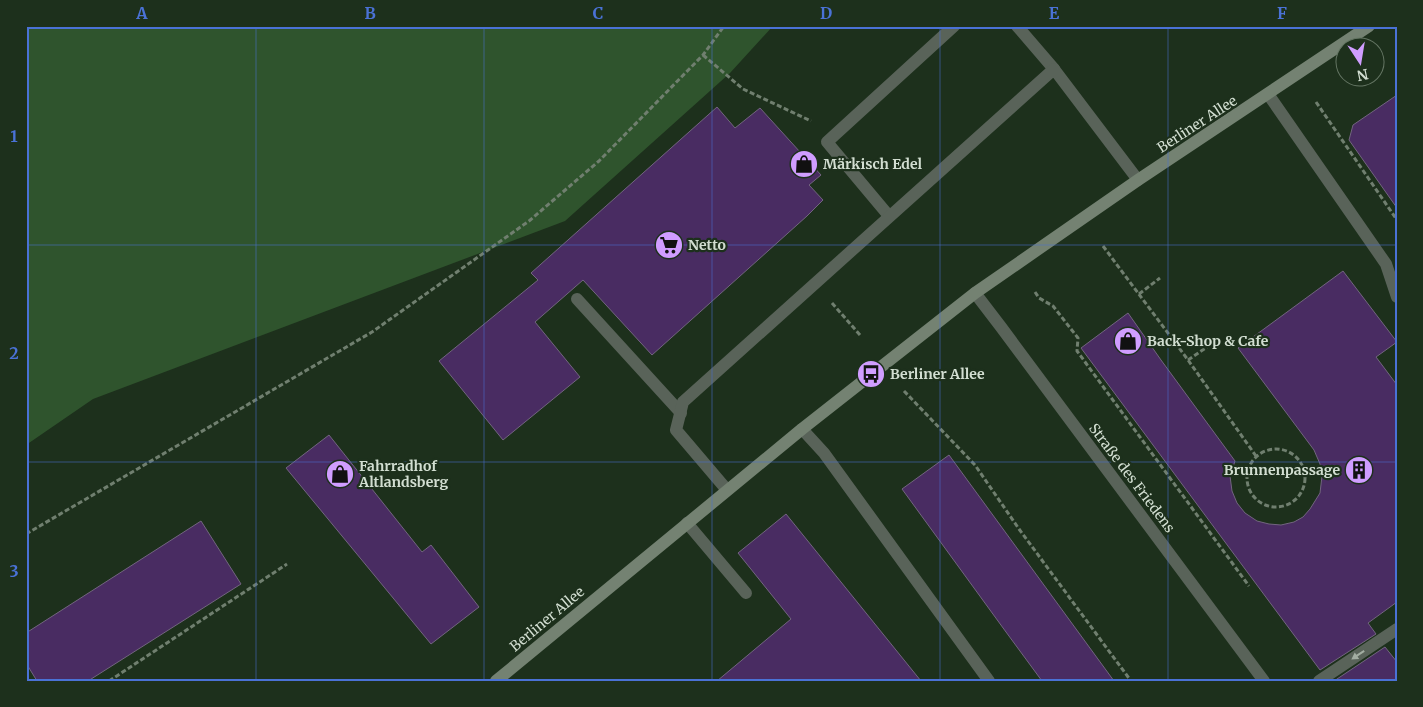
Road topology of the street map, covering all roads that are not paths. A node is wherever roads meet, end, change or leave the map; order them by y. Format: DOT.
graph roads {
  1 [pos="954,26"];
  2 [pos="1017,26"];
  3 [pos="1369,26"];
  4 [pos="1054,69"];
  5 [pos="1268,94"];
  6 [pos="1138,180"];
  7 [pos="889,216"];
  8 [pos="975,293"];
  9 [pos="1397,297"];
  10 [pos="577,299"];
  11 [pos="681,413"];
  12 [pos="802,429"];
  13 [pos="727,490"];
  14 [pos="687,523"];
  15 [pos="746,593"];
  16 [pos="1397,629"];
  17 [pos="1261,677"];
  18 [pos="496,681"];
  19 [pos="989,681"];
  20 [pos="1248,681"];
  21 [pos="1319,681"];
  1 -- 7 [label="street"];
  2 -- 4 [label="street"];
  3 -- 5 [label="street, Berliner Allee"];
  4 -- 6 [label="street"];
  4 -- 7 [label="street"];
  5 -- 6 [label="street, Berliner Allee"];
  5 -- 9 [label="street"];
  6 -- 8 [label="street, Berliner Allee"];
  7 -- 11 [label="street"];
  8 -- 12 [label="street, Berliner Allee"];
  8 -- 17 [label="street, Straße des Friedens"];
  10 -- 11 [label="street"];
  11 -- 13 [label="street"];
  12 -- 13 [label="street, Berliner Allee"];
  12 -- 19 [label="street"];
  13 -- 14 [label="street, Berliner Allee"];
  14 -- 15 [label="street"];
  14 -- 18 [label="street, Berliner Allee"];
  16 -- 21 [label="street, one-way"];
  17 -- 20 [label="street"];
}
